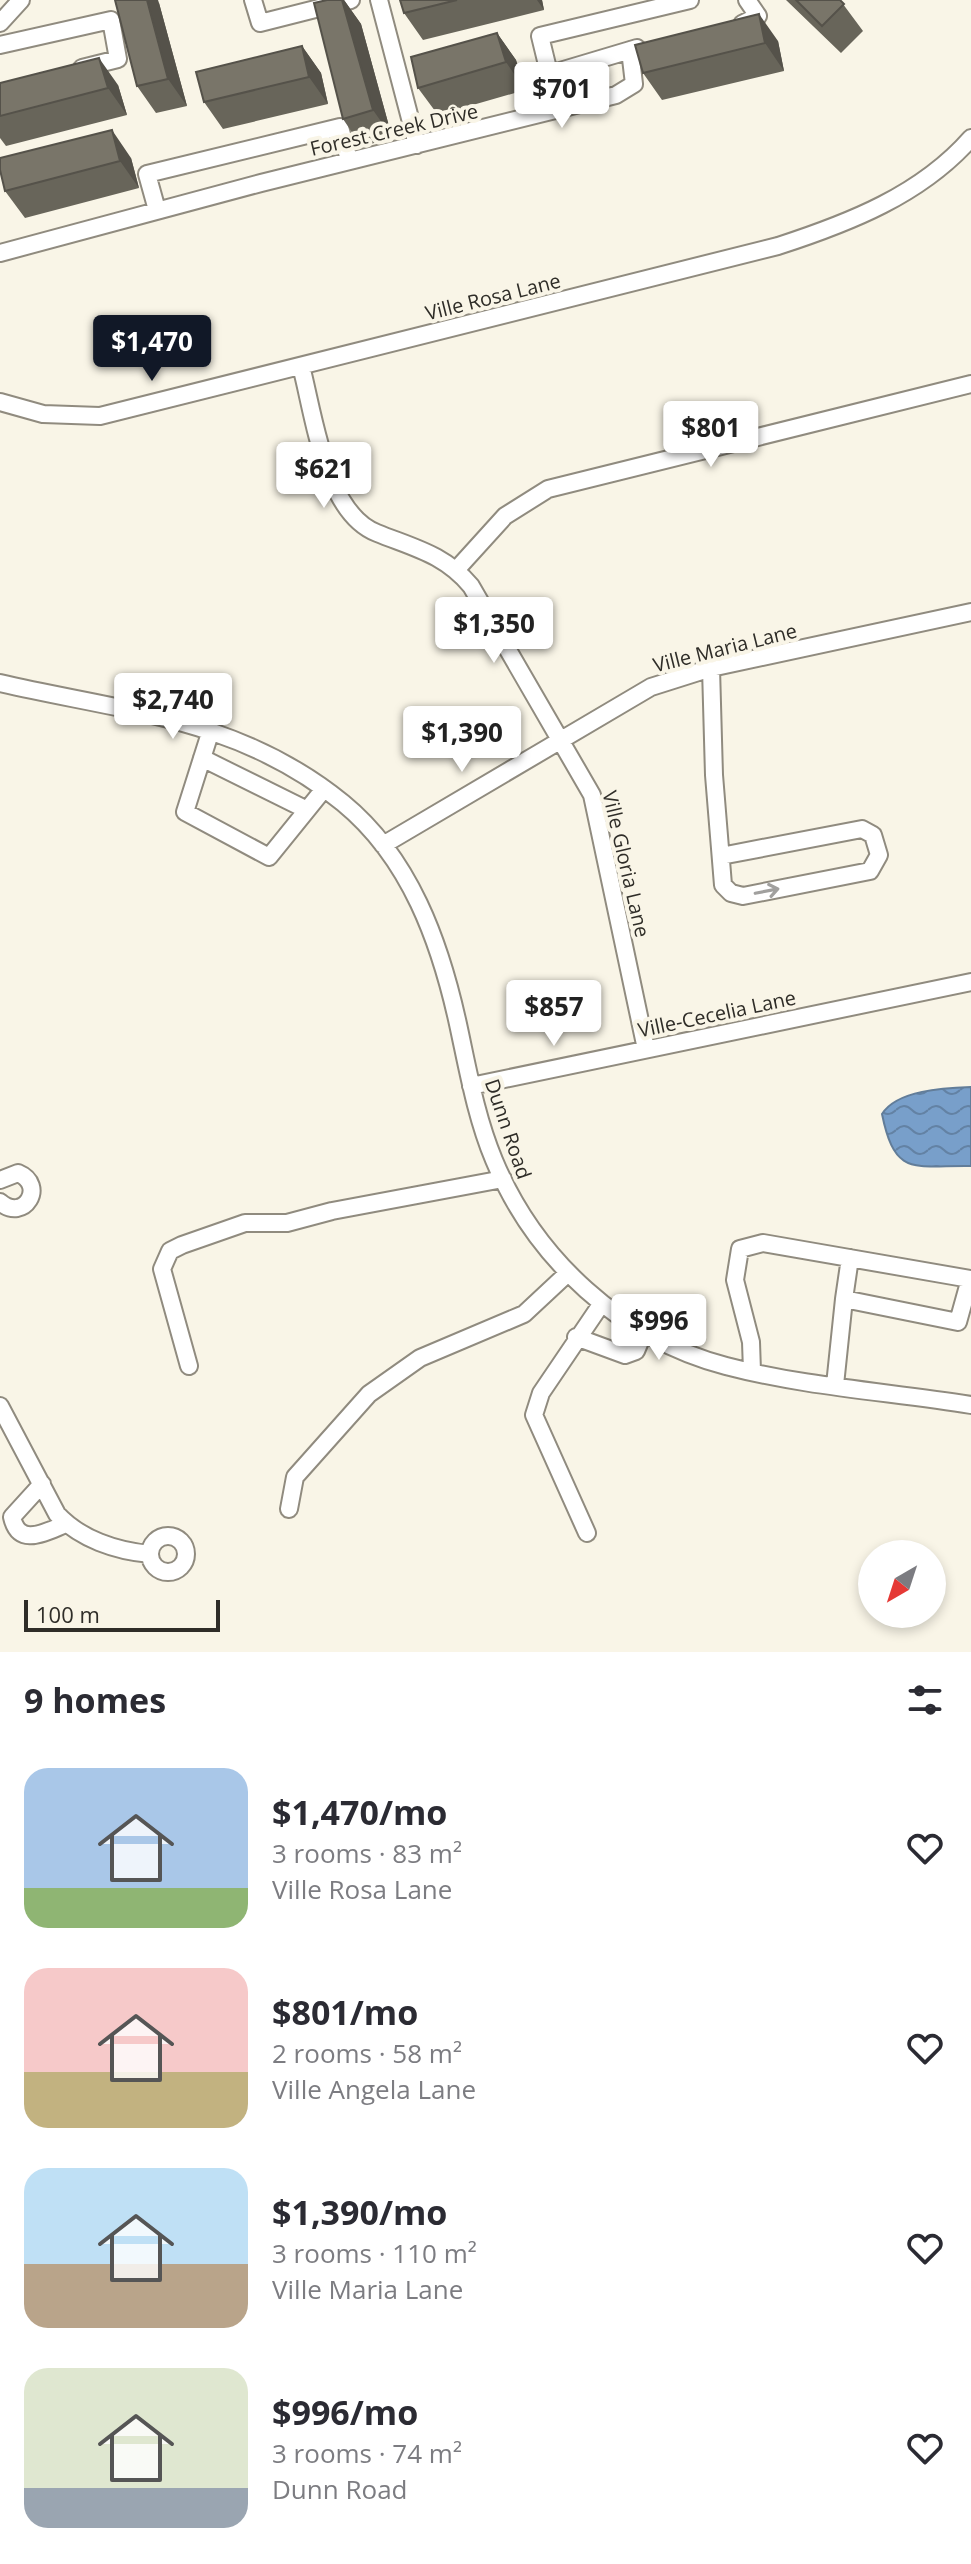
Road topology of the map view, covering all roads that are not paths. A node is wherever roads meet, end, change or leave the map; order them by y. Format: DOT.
graph roads {
  1 [pos="21,0"];
  2 [pos="253,0"];
  3 [pos="351,0"];
  4 [pos="379,0"];
  5 [pos="690,0"];
  6 [pos="747,0"];
  7 [pos="0,23"];
  8 [pos="728,27"];
  9 [pos="0,45"];
  10 [pos="652,45"];
  11 [pos="630,50"];
  12 [pos="60,73"];
  13 [pos="550,74"];
  14 [pos="558,110"];
  15 [pos="971,138"];
  16 [pos="417,145"];
  17 [pos="349,160"];
  18 [pos="971,161"];
  19 [pos="945,163"];
  20 [pos="157,210"];
  21 [pos="0,253"];
  22 [pos="301,366"];
  23 [pos="971,384"];
  24 [pos="0,402"];
  25 [pos="457,569"];
  26 [pos="971,612"];
  27 [pos="711,668"];
  28 [pos="0,683"];
  29 [pos="211,730"];
  30 [pos="561,740"];
  31 [pos="202,758"];
  32 [pos="324,789"];
  33 [pos="307,810"];
  34 [pos="383,845"];
  35 [pos="721,856"];
  36 [pos="971,982"];
  37 [pos="646,1049"];
  38 [pos="471,1086"];
  39 [pos="503,1179"];
  40 [pos="0,1180"];
  41 [pos="0,1202"];
  42 [pos="850,1258"];
  43 [pos="568,1273"];
  44 [pos="844,1299"];
  45 [pos="602,1303"];
  46 [pos="644,1332"];
  47 [pos="576,1337"];
  48 [pos="189,1366"];
  49 [pos="752,1371"];
  50 [pos="835,1385"];
  51 [pos="971,1405"];
  52 [pos="0,1406"];
  53 [pos="42,1484"];
  54 [pos="289,1509"];
  55 [pos="66,1524"];
  56 [pos="587,1533"];
  57 [pos="150,1554"];
  1 -- 7 [label="street"];
  2 -- 3 [label="street"];
  4 -- 16 [label="street"];
  5 -- 13 [label="street"];
  6 -- 8 [label="street"];
  9 -- 12 [label="street"];
  10 -- 11 [label="street"];
  11 -- 13 [label="street"];
  11 -- 14 [label="street, Forest Creek Drive"];
  13 -- 14 [label="street"];
  14 -- 16 [label="street, Forest Creek Drive"];
  15 -- 19 [label="street, Ville Rosa Lane"];
  16 -- 17 [label="street, Forest Creek Drive"];
  17 -- 20 [label="street, Forest Creek Drive"];
  17 -- 20 [label="street"];
  18 -- 19 [label="street"];
  19 -- 22 [label="street, Ville Rosa Lane"];
  20 -- 21 [label="street, Forest Creek Drive"];
  22 -- 24 [label="street, Ville Rosa Lane"];
  22 -- 25 [label="street, Ville Gloria Lane"];
  23 -- 25 [label="street"];
  25 -- 30 [label="street, Ville Gloria Lane"];
  26 -- 27 [label="street, Ville Maria Lane"];
  27 -- 30 [label="street, Ville Maria Lane"];
  27 -- 35 [label="street"];
  28 -- 29 [label="street, Dunn Road"];
  29 -- 31 [label="street"];
  29 -- 32 [label="street, Dunn Road"];
  30 -- 34 [label="street, Ville Maria Lane"];
  30 -- 37 [label="street, Ville Gloria Lane"];
  31 -- 33 [label="street"];
  31 -- 33 [label="street"];
  32 -- 33 [label="street"];
  32 -- 34 [label="street, Dunn Road"];
  34 -- 38 [label="street, Dunn Road"];
  35 -- 35 [label="street, one-way"];
  36 -- 37 [label="street, Ville-Cecelia Lane"];
  37 -- 38 [label="street, Ville-Cecelia Lane"];
  38 -- 39 [label="street, Dunn Road"];
  39 -- 43 [label="street, Dunn Road"];
  39 -- 48 [label="street"];
  40 -- 41 [label="street"];
  42 -- 44 [label="street"];
  42 -- 44 [label="street"];
  42 -- 49 [label="street"];
  43 -- 45 [label="street, Dunn Road"];
  43 -- 54 [label="street"];
  44 -- 50 [label="street"];
  45 -- 46 [label="street, Dunn Road"];
  45 -- 47 [label="street"];
  46 -- 47 [label="street"];
  46 -- 49 [label="street, Dunn Road"];
  47 -- 56 [label="street"];
  49 -- 50 [label="street, Dunn Road"];
  50 -- 51 [label="street, Dunn Road"];
  52 -- 53 [label="street"];
  53 -- 55 [label="street"];
  53 -- 55 [label="street"];
  55 -- 57 [label="street"];
}
